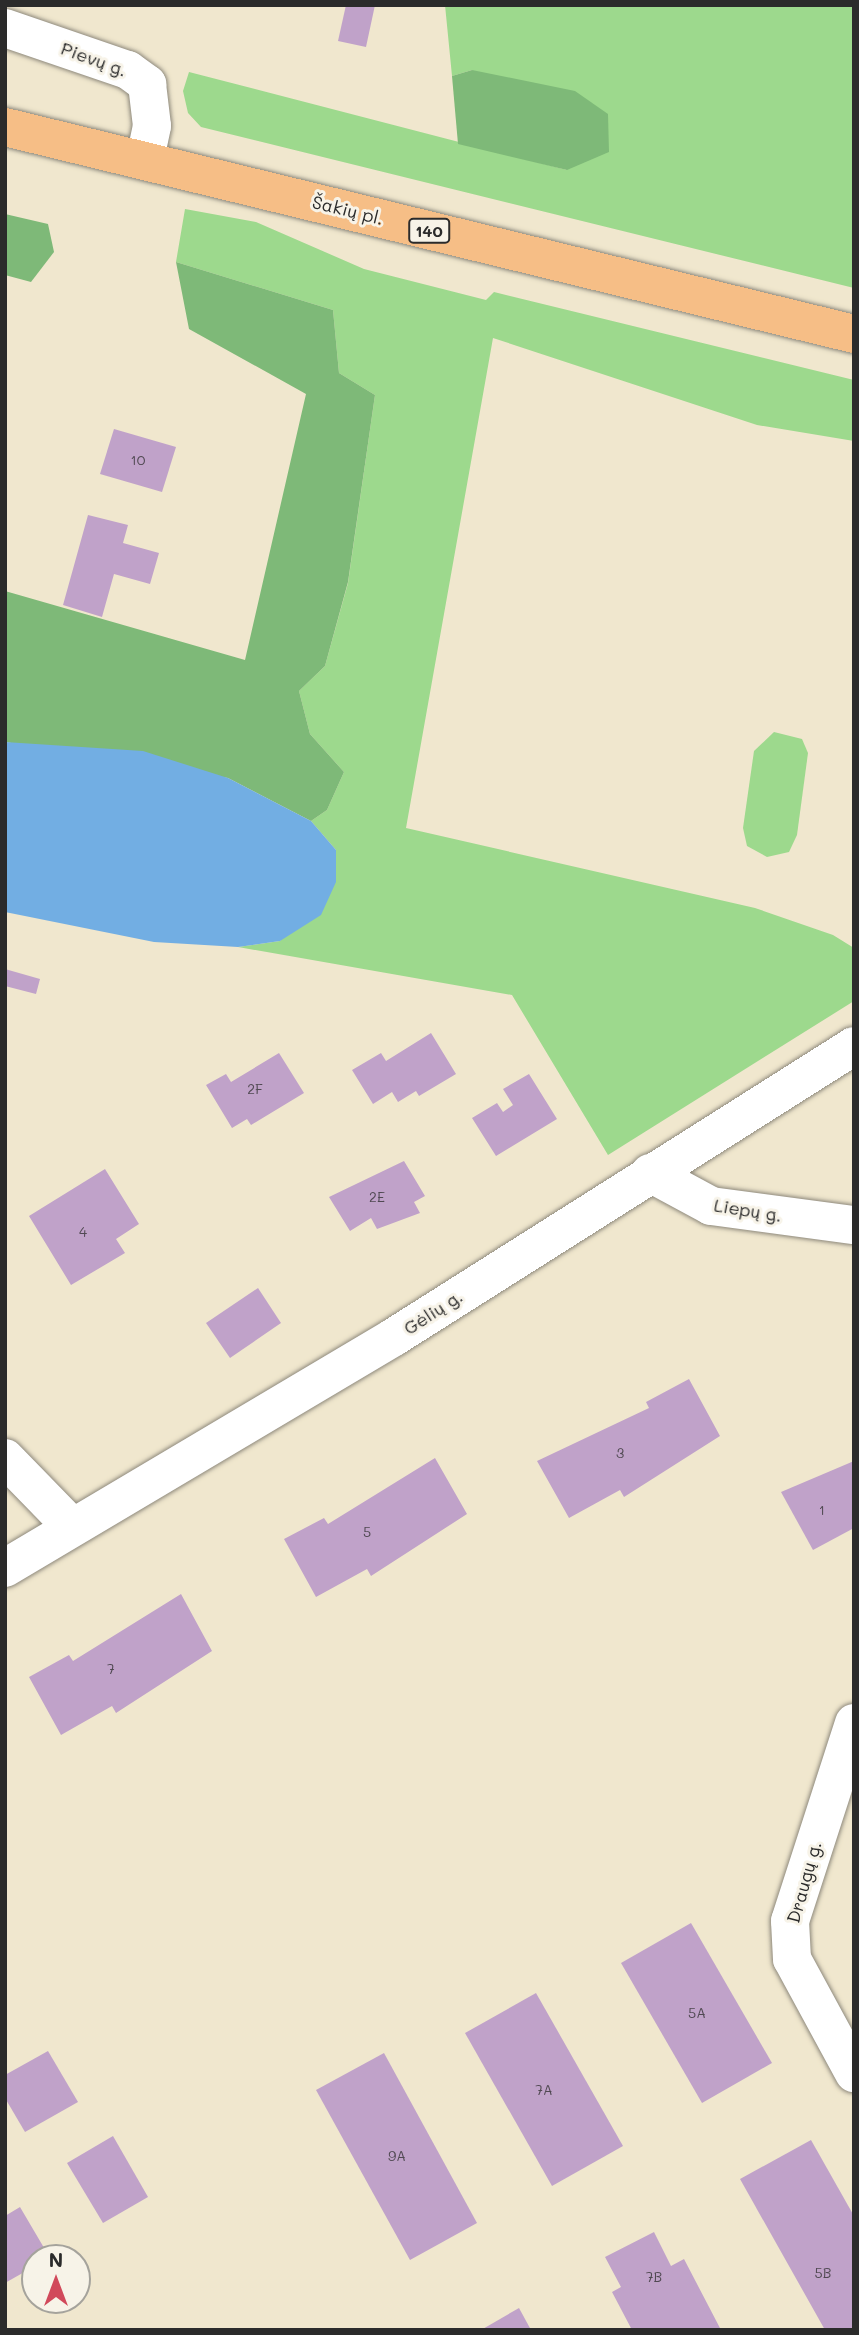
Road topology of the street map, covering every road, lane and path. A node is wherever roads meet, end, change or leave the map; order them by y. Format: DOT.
graph roads {
  1 [pos="5,28"];
  2 [pos="5,127"];
  3 [pos="145,159"];
  4 [pos="854,334"];
  5 [pos="854,1046"];
  6 [pos="650,1173"];
  7 [pos="854,1225"];
  8 [pos="5,1458"];
  9 [pos="72,1527"];
  10 [pos="5,1568"];
  11 [pos="854,1723"];
  12 [pos="854,2073"];
  1 -- 3 [label="street, Pievų g."];
  2 -- 3 [label="main road, Šakių pl. / 140"];
  3 -- 4 [label="main road, Šakių pl. / 140"];
  5 -- 6 [label="street, Gėlių g."];
  6 -- 7 [label="street, Liepų g."];
  6 -- 9 [label="street, Gėlių g."];
  8 -- 9 [label="street"];
  9 -- 10 [label="street, Gėlių g."];
  11 -- 12 [label="street, Draugų g."];
}
